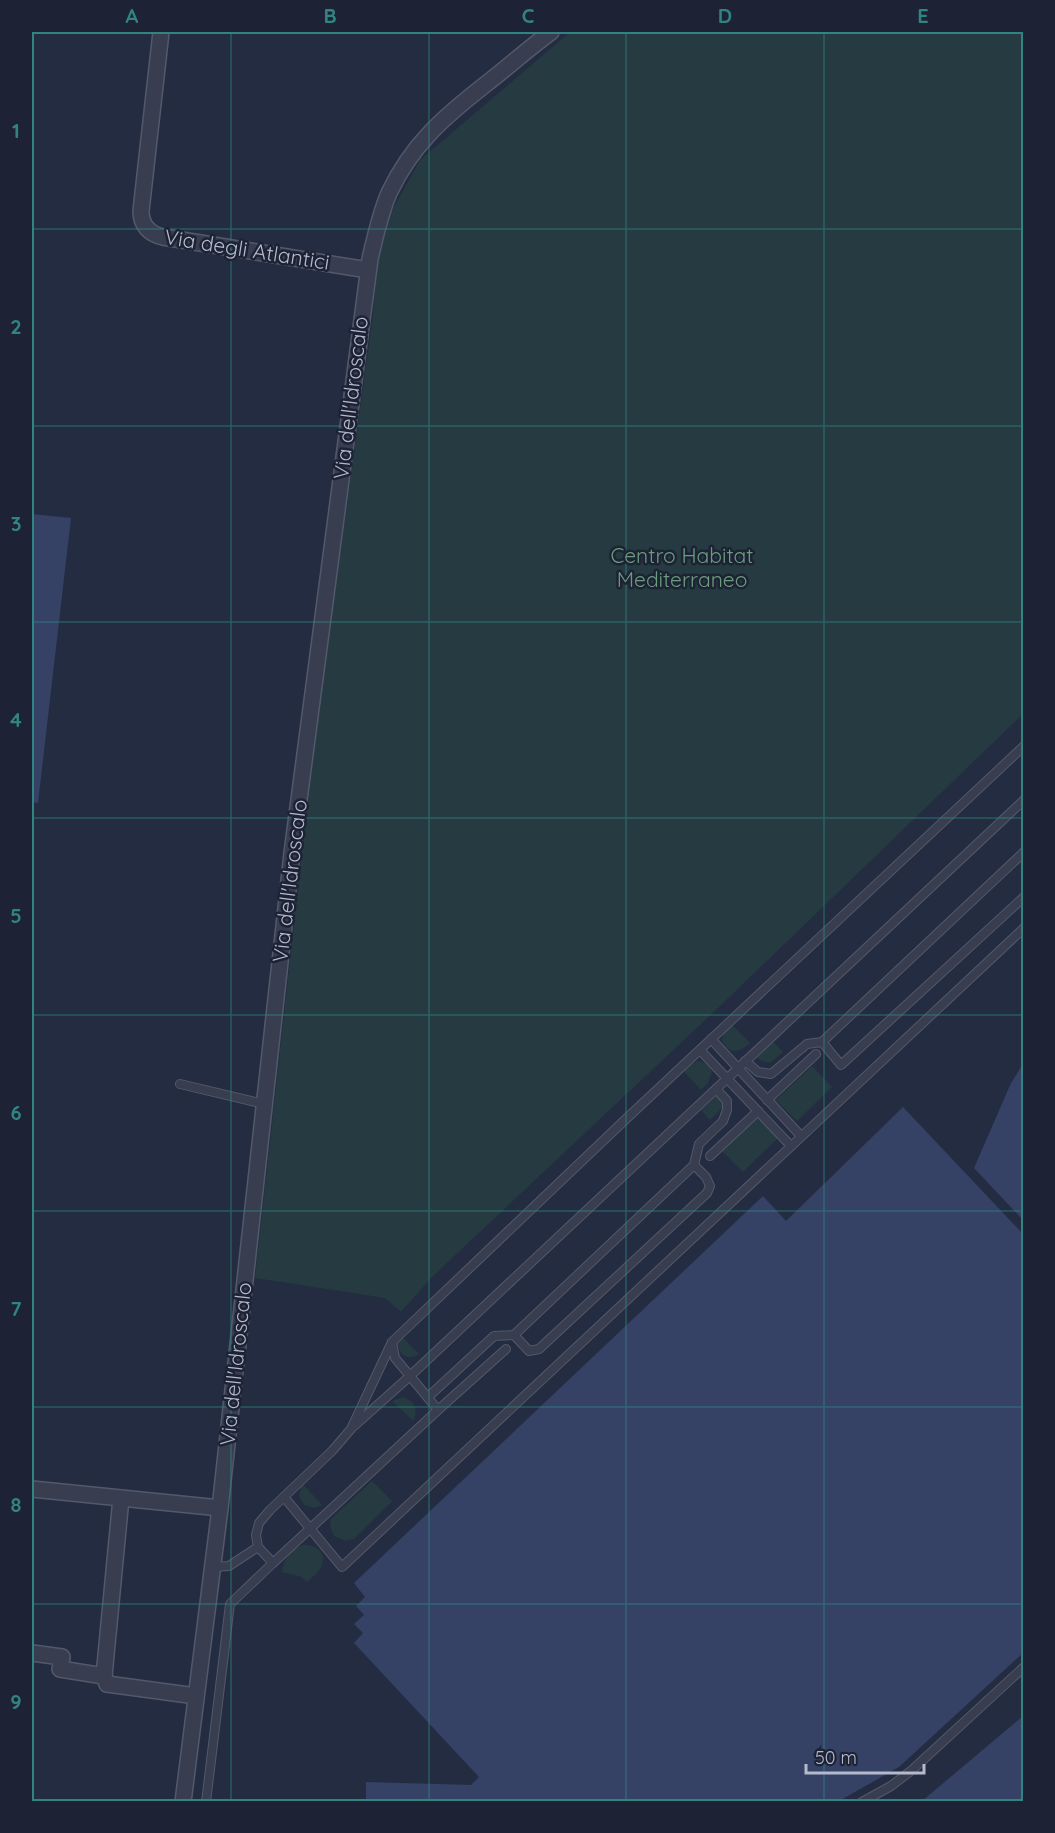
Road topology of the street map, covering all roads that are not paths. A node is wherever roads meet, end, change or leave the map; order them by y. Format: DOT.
graph roads {
  1 [pos="161,32"];
  2 [pos="551,32"];
  3 [pos="368,270"];
  4 [pos="1023,746"];
  5 [pos="1023,800"];
  6 [pos="1023,852"];
  7 [pos="1023,897"];
  8 [pos="1023,928"];
  9 [pos="711,1039"];
  10 [pos="822,1042"];
  11 [pos="700,1050"];
  12 [pos="816,1054"];
  13 [pos="745,1061"];
  14 [pos="738,1068"];
  15 [pos="727,1078"];
  16 [pos="180,1083"];
  17 [pos="716,1089"];
  18 [pos="767,1100"];
  19 [pos="264,1104"];
  20 [pos="758,1112"];
  21 [pos="801,1136"];
  22 [pos="791,1146"];
  23 [pos="710,1156"];
  24 [pos="694,1165"];
  25 [pos="514,1335"];
  26 [pos="392,1342"];
  27 [pos="506,1349"];
  28 [pos="410,1376"];
  29 [pos="428,1397"];
  30 [pos="438,1410"];
  31 [pos="351,1429"];
  32 [pos="32,1489"];
  33 [pos="121,1497"];
  34 [pos="284,1497"];
  35 [pos="220,1508"];
  36 [pos="310,1529"];
  37 [pos="258,1547"];
  38 [pos="273,1563"];
  39 [pos="212,1567"];
  40 [pos="32,1653"];
  41 [pos="1023,1666"];
  42 [pos="104,1677"];
  43 [pos="196,1696"];
  44 [pos="183,1802"];
  45 [pos="206,1802"];
  46 [pos="862,1802"];
  1 -- 3 [label="street, Via degli Atlantici"];
  2 -- 3 [label="street, Via dell'Idroscalo"];
  3 -- 19 [label="street, Via dell'Idroscalo"];
  4 -- 9 [label="lane"];
  5 -- 13 [label="lane"];
  6 -- 10 [label="lane"];
  7 -- 10 [label="lane"];
  8 -- 21 [label="lane"];
  9 -- 11 [label="lane"];
  9 -- 14 [label="lane"];
  10 -- 13 [label="lane"];
  11 -- 15 [label="lane"];
  11 -- 26 [label="lane"];
  12 -- 18 [label="lane"];
  13 -- 14 [label="lane"];
  14 -- 15 [label="lane"];
  14 -- 18 [label="lane"];
  15 -- 17 [label="lane"];
  15 -- 20 [label="lane"];
  16 -- 19 [label="lane"];
  17 -- 24 [label="lane"];
  17 -- 28 [label="lane"];
  18 -- 21 [label="lane"];
  19 -- 35 [label="street, Via dell'Idroscalo"];
  20 -- 22 [label="lane"];
  20 -- 23 [label="lane"];
  21 -- 22 [label="lane"];
  22 -- 36 [label="lane"];
  24 -- 25 [label="lane"];
  24 -- 25 [label="lane"];
  25 -- 29 [label="lane"];
  26 -- 28 [label="lane"];
  26 -- 31 [label="lane"];
  27 -- 30 [label="lane"];
  28 -- 29 [label="lane"];
  28 -- 31 [label="lane"];
  29 -- 30 [label="lane"];
  30 -- 36 [label="lane"];
  31 -- 34 [label="lane"];
  32 -- 33 [label="street"];
  33 -- 35 [label="street"];
  33 -- 42 [label="street"];
  34 -- 36 [label="lane"];
  34 -- 37 [label="lane"];
  35 -- 39 [label="street, Via dell'Idroscalo"];
  36 -- 38 [label="lane"];
  37 -- 38 [label="lane"];
  37 -- 39 [label="lane"];
  38 -- 45 [label="lane"];
  39 -- 43 [label="street, Via dell'Idroscalo"];
  40 -- 42 [label="street"];
  41 -- 46 [label="lane"];
  42 -- 43 [label="street"];
  43 -- 44 [label="street, Via dell'Idroscalo"];
}
